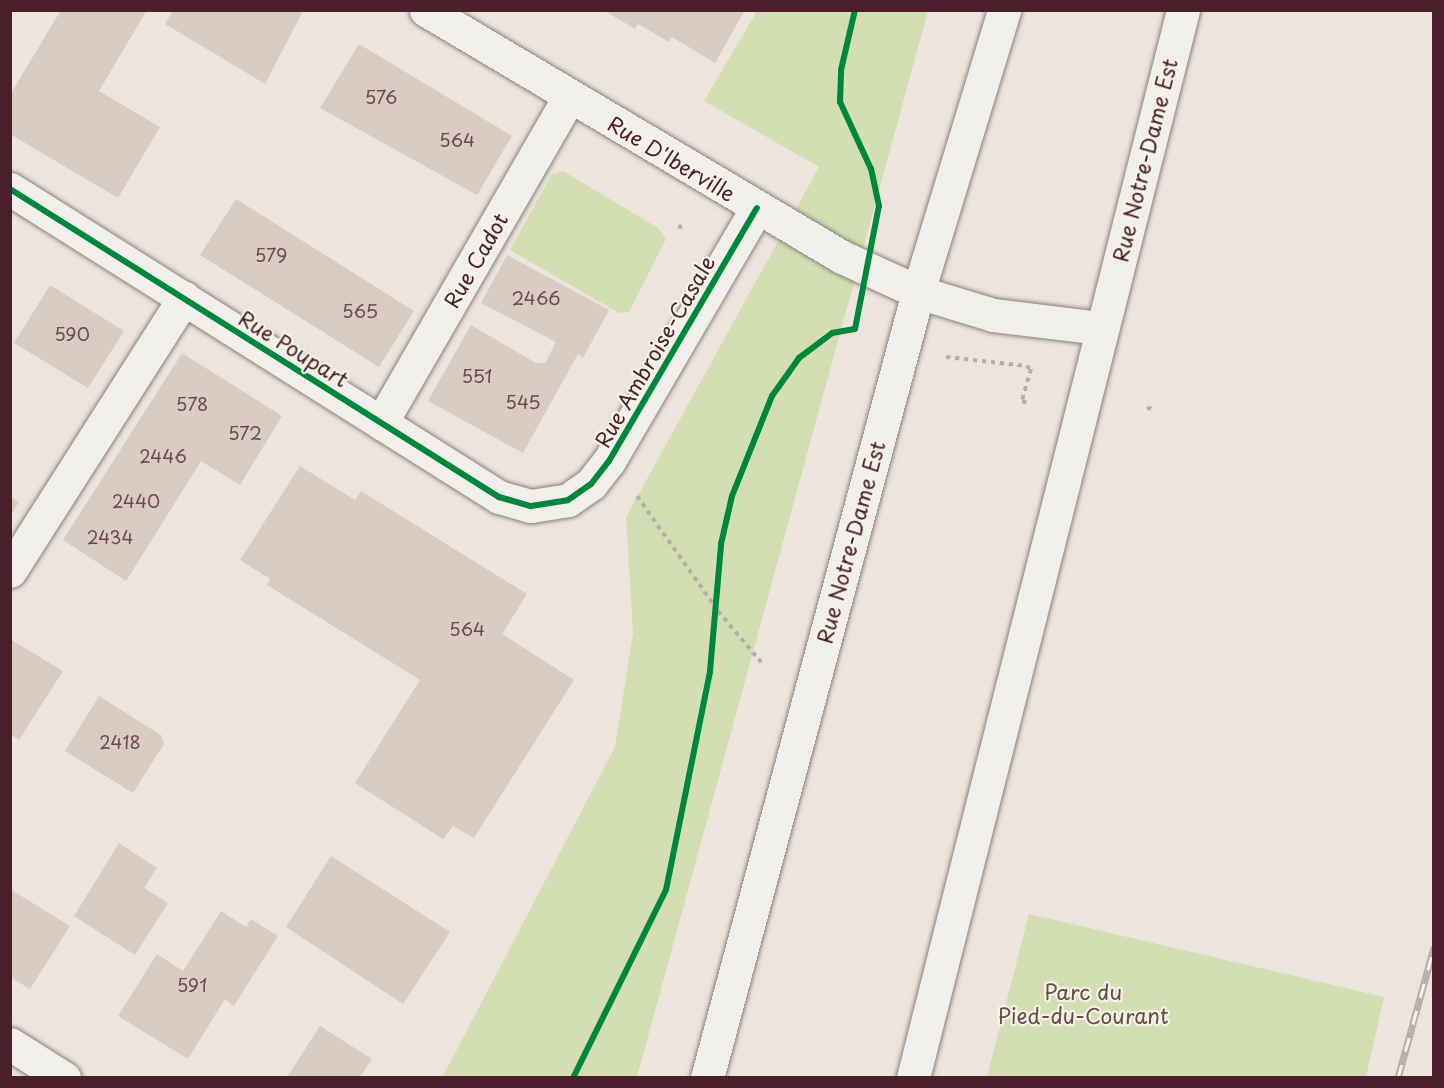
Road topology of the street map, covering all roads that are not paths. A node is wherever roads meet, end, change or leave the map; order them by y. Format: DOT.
graph roads {
  1 [pos="426,10"];
  2 [pos="1004,10"];
  3 [pos="1183,10"];
  4 [pos="569,97"];
  5 [pos="10,189"];
  6 [pos="758,208"];
  7 [pos="918,292"];
  8 [pos="184,298"];
  9 [pos="1101,328"];
  10 [pos="381,423"];
  11 [pos="568,500"];
  12 [pos="10,571"];
  13 [pos="10,1044"];
  14 [pos="64,1077"];
  15 [pos="707,1077"];
  16 [pos="913,1077"];
  1 -- 4 [label="main road, Rue D'Iberville"];
  2 -- 7 [label="main road, Rue Notre-Dame Est"];
  3 -- 9 [label="main road, Rue Notre-Dame Est"];
  4 -- 6 [label="main road, Rue D'Iberville"];
  4 -- 10 [label="main road, Rue Cadot"];
  5 -- 8 [label="main road, Rue Poupart"];
  6 -- 7 [label="main road, Rue D'Iberville"];
  6 -- 11 [label="main road, Rue Ambroise-Casale"];
  7 -- 9 [label="main road, Rue D'Iberville"];
  7 -- 15 [label="main road, Rue Notre-Dame Est"];
  8 -- 10 [label="main road, Rue Poupart"];
  8 -- 12 [label="main road"];
  9 -- 16 [label="main road, Rue Notre-Dame Est"];
  10 -- 11 [label="main road, Rue Poupart"];
  13 -- 14 [label="main road"];
}
